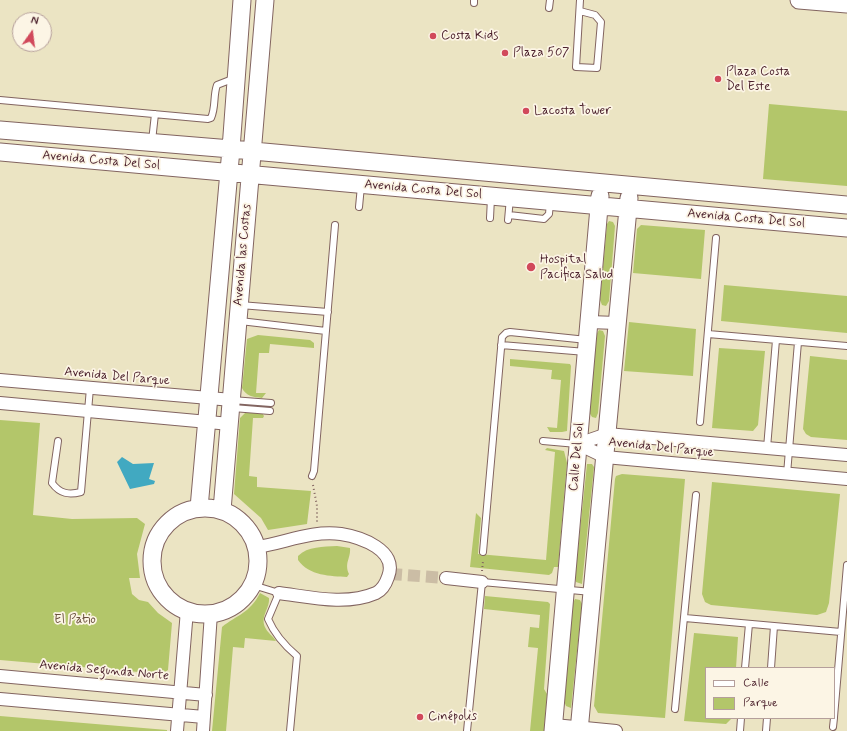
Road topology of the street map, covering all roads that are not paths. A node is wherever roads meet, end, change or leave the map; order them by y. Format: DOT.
graph roads {
  1 [pos="242,0"];
  2 [pos="265,0"];
  3 [pos="550,0"];
  4 [pos="580,0"];
  5 [pos="799,0"];
  6 [pos="836,2"];
  7 [pos="549,8"];
  8 [pos="580,11"];
  9 [pos="235,78"];
  10 [pos="0,100"];
  11 [pos="155,114"];
  12 [pos="0,130"];
  13 [pos="88,138"];
  14 [pos="152,144"];
  15 [pos="231,149"];
  16 [pos="252,151"];
  17 [pos="0,152"];
  18 [pos="86,160"];
  19 [pos="229,171"];
  20 [pos="250,174"];
  21 [pos="601,184"];
  22 [pos="361,185"];
  23 [pos="630,186"];
  24 [pos="491,196"];
  25 [pos="510,198"];
  26 [pos="550,202"];
  27 [pos="599,206"];
  28 [pos="847,206"];
  29 [pos="359,207"];
  30 [pos="628,208"];
  31 [pos="490,218"];
  32 [pos="335,225"];
  33 [pos="847,228"];
  34 [pos="716,238"];
  35 [pos="218,295"];
  36 [pos="239,308"];
  37 [pos="328,312"];
  38 [pos="589,322"];
  39 [pos="617,324"];
  40 [pos="326,331"];
  41 [pos="708,334"];
  42 [pos="776,340"];
  43 [pos="798,342"];
  44 [pos="502,345"];
  45 [pos="588,346"];
  46 [pos="847,346"];
  47 [pos="0,380"];
  48 [pos="90,388"];
  49 [pos="208,399"];
  50 [pos="0,403"];
  51 [pos="270,403"];
  52 [pos="89,411"];
  53 [pos="231,411"];
  54 [pos="270,411"];
  55 [pos="206,422"];
  56 [pos="700,422"];
  57 [pos="607,434"];
  58 [pos="58,441"];
  59 [pos="543,441"];
  60 [pos="578,444"];
  61 [pos="766,448"];
  62 [pos="789,450"];
  63 [pos="847,455"];
  64 [pos="605,457"];
  65 [pos="787,474"];
  66 [pos="312,476"];
  67 [pos="847,479"];
  68 [pos="696,495"];
  69 [pos="199,508"];
  70 [pos="222,510"];
  71 [pos="257,547"];
  72 [pos="483,552"];
  73 [pos="847,566"];
  74 [pos="446,578"];
  75 [pos="482,582"];
  76 [pos="253,584"];
  77 [pos="566,590"];
  78 [pos="592,592"];
  79 [pos="279,593"];
  80 [pos="187,610"];
  81 [pos="211,613"];
  82 [pos="685,618"];
  83 [pos="749,624"];
  84 [pos="774,626"];
  85 [pos="841,632"];
  86 [pos="745,667"];
  87 [pos="771,667"];
  88 [pos="0,676"];
  89 [pos="180,692"];
  90 [pos="206,695"];
  91 [pos="0,699"];
  92 [pos="835,705"];
  93 [pos="675,709"];
  94 [pos="178,715"];
  95 [pos="204,717"];
  96 [pos="741,719"];
  97 [pos="767,719"];
  98 [pos="834,719"];
  99 [pos="554,728"];
  100 [pos="833,728"];
  101 [pos="579,729"];
  102 [pos="176,731"];
  103 [pos="203,731"];
  104 [pos="290,731"];
  105 [pos="467,731"];
  106 [pos="616,731"];
  107 [pos="740,731"];
  108 [pos="766,731"];
  1 -- 9 [label="street, Avenida las Costas"];
  2 -- 16 [label="street, Avenida las Costas"];
  3 -- 7 [label="lane"];
  4 -- 8 [label="lane"];
  5 -- 6 [label="street"];
  8 -- 8 [label="lane"];
  9 -- 11 [label="lane"];
  9 -- 15 [label="street, Avenida las Costas"];
  10 -- 11 [label="lane"];
  11 -- 14 [label="lane"];
  12 -- 13 [label="street, Avenida Costa Del Sol"];
  13 -- 14 [label="street, Avenida Costa Del Sol"];
  13 -- 18 [label="street"];
  14 -- 15 [label="street, Avenida Costa Del Sol"];
  15 -- 16 [label="street, Avenida Costa Del Sol"];
  15 -- 19 [label="street, Avenida las Costas"];
  16 -- 20 [label="street, Avenida las Costas"];
  16 -- 21 [label="street, Avenida Costa Del Sol"];
  17 -- 18 [label="street, Avenida Costa Del Sol"];
  18 -- 19 [label="street, Avenida Costa Del Sol"];
  19 -- 20 [label="street, Avenida Costa Del Sol"];
  19 -- 35 [label="street, Avenida las Costas"];
  20 -- 22 [label="street, Avenida Costa Del Sol"];
  20 -- 36 [label="street, Avenida las Costas"];
  21 -- 23 [label="street, Avenida Costa Del Sol"];
  21 -- 27 [label="street, Calle Del Sol"];
  22 -- 24 [label="street, Avenida Costa Del Sol"];
  22 -- 29 [label="lane"];
  23 -- 28 [label="street, Avenida Costa Del Sol"];
  23 -- 30 [label="street"];
  24 -- 25 [label="street, Avenida Costa Del Sol"];
  24 -- 31 [label="lane"];
  25 -- 26 [label="street, Avenida Costa Del Sol"];
  25 -- 26 [label="lane"];
  26 -- 27 [label="street, Avenida Costa Del Sol"];
  27 -- 30 [label="street, Avenida Costa Del Sol"];
  27 -- 38 [label="street, Calle Del Sol"];
  30 -- 33 [label="street, Avenida Costa Del Sol"];
  30 -- 39 [label="street"];
  32 -- 37 [label="lane"];
  34 -- 41 [label="lane"];
  35 -- 36 [label="street"];
  35 -- 49 [label="street, Avenida las Costas"];
  36 -- 37 [label="lane"];
  36 -- 40 [label="lane"];
  36 -- 53 [label="street, Avenida las Costas"];
  37 -- 40 [label="lane"];
  38 -- 39 [label="street"];
  38 -- 45 [label="street, Calle Del Sol"];
  39 -- 57 [label="street"];
  40 -- 66 [label="lane"];
  41 -- 42 [label="lane"];
  41 -- 56 [label="lane"];
  42 -- 43 [label="lane"];
  42 -- 61 [label="lane"];
  43 -- 46 [label="lane"];
  43 -- 62 [label="lane"];
  44 -- 45 [label="lane"];
  44 -- 45 [label="lane"];
  44 -- 72 [label="lane"];
  45 -- 60 [label="street, Calle Del Sol"];
  47 -- 48 [label="street, Avenida Del Parque"];
  48 -- 49 [label="street, Avenida Del Parque"];
  48 -- 52 [label="lane"];
  49 -- 53 [label="street, Avenida Del Parque"];
  49 -- 55 [label="street, Avenida las Costas"];
  50 -- 52 [label="street"];
  51 -- 53 [label="lane"];
  52 -- 55 [label="street"];
  52 -- 58 [label="lane"];
  53 -- 54 [label="lane"];
  53 -- 55 [label="street"];
  53 -- 70 [label="street, Avenida las Costas"];
  55 -- 69 [label="street, Avenida las Costas"];
  57 -- 60 [label="street, Avenida Del Parque"];
  57 -- 61 [label="street, Avenida Del Parque"];
  57 -- 64 [label="street"];
  59 -- 60 [label="lane"];
  60 -- 64 [label="street, Avenida Del Parque"];
  60 -- 77 [label="street, Calle Del Sol"];
  61 -- 62 [label="street, Avenida Del Parque"];
  62 -- 63 [label="street, Avenida Del Parque"];
  62 -- 65 [label="lane"];
  64 -- 65 [label="street, Avenida Del Parque"];
  64 -- 78 [label="street"];
  65 -- 67 [label="street, Avenida Del Parque"];
  68 -- 82 [label="lane"];
  69 -- 70 [label="street"];
  69 -- 80 [label="street"];
  70 -- 71 [label="street"];
  71 -- 76 [label="street"];
  71 -- 79 [label="street"];
  73 -- 85 [label="lane"];
  74 -- 75 [label="street"];
  75 -- 77 [label="lane"];
  75 -- 105 [label="lane"];
  76 -- 79 [label="lane"];
  76 -- 81 [label="street"];
  77 -- 78 [label="lane"];
  77 -- 99 [label="street, Calle Del Sol"];
  78 -- 101 [label="street"];
  79 -- 104 [label="lane"];
  80 -- 81 [label="street"];
  80 -- 89 [label="street"];
  81 -- 90 [label="street"];
  82 -- 83 [label="lane"];
  82 -- 93 [label="lane"];
  83 -- 84 [label="lane"];
  83 -- 86 [label="lane"];
  84 -- 85 [label="lane"];
  84 -- 87 [label="lane"];
  85 -- 92 [label="lane"];
  88 -- 89 [label="street, Avenida Segunda Norte"];
  89 -- 90 [label="street, Avenida Segunda Norte"];
  89 -- 94 [label="street"];
  90 -- 95 [label="street"];
  91 -- 94 [label="street"];
  94 -- 95 [label="street"];
  94 -- 102 [label="street"];
  95 -- 103 [label="street"];
  96 -- 107 [label="lane"];
  97 -- 108 [label="lane"];
  98 -- 100 [label="lane"];
  99 -- 101 [label="street"];
  101 -- 106 [label="street"];
}
